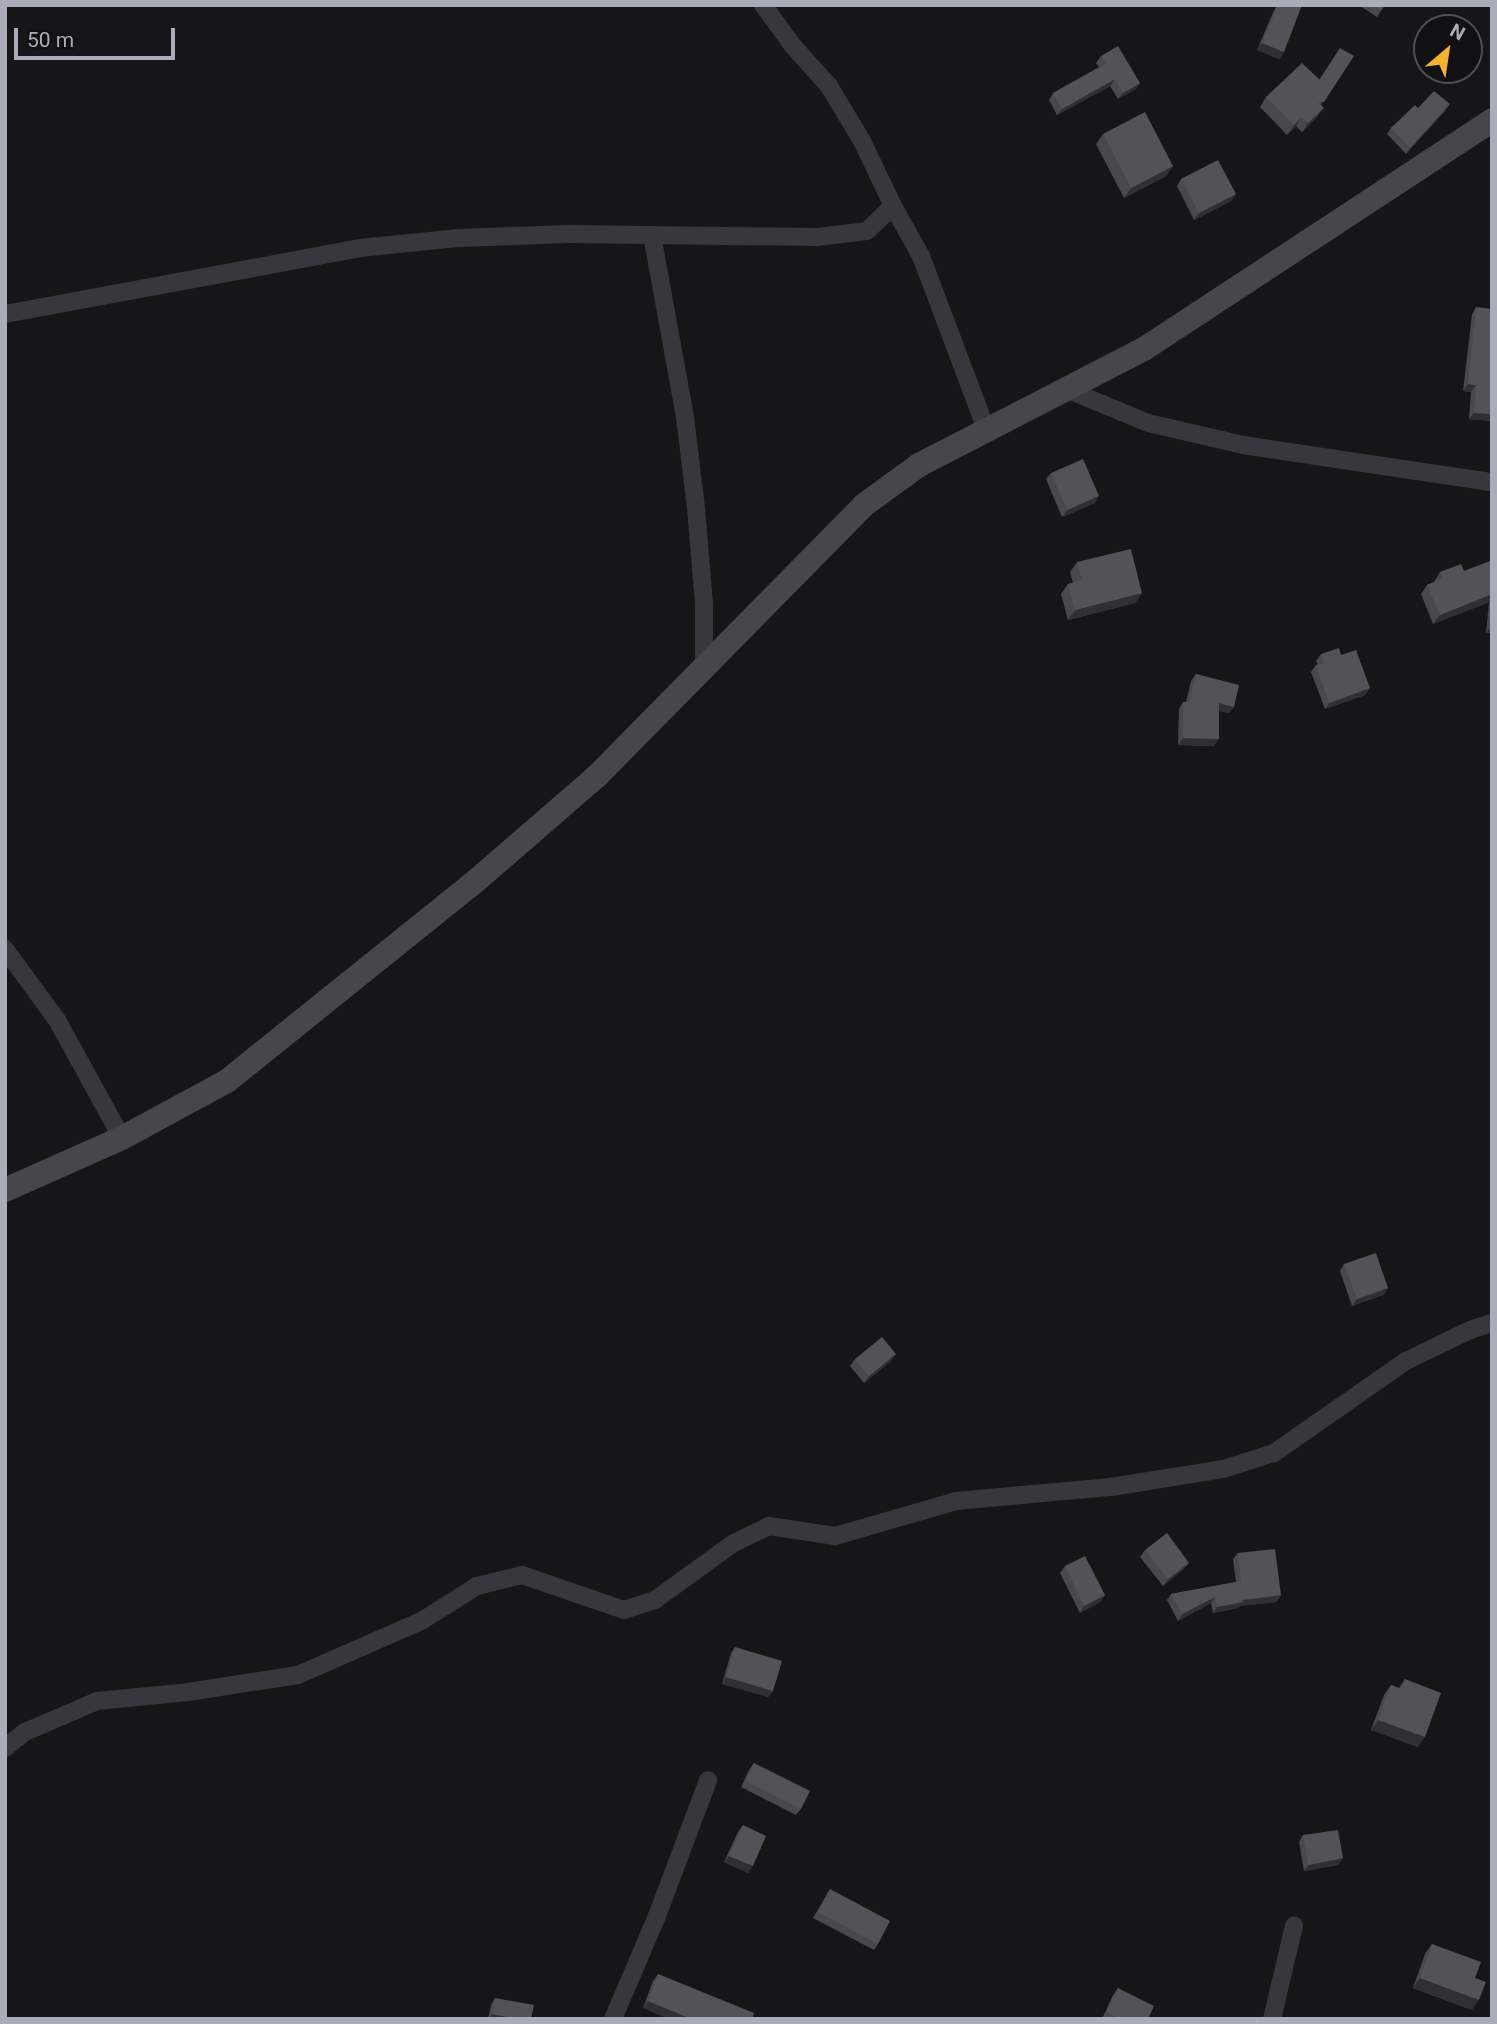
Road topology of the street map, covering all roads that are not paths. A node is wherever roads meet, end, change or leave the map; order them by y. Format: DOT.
graph roads {
  1 [pos="763,5"];
  2 [pos="1492,120"];
  3 [pos="892,206"];
  4 [pos="652,234"];
  5 [pos="5,314"];
  6 [pos="1066,389"];
  7 [pos="987,432"];
  8 [pos="1492,482"];
  9 [pos="704,670"];
  10 [pos="5,948"];
  11 [pos="121,1138"];
  12 [pos="5,1190"];
  13 [pos="1492,1323"];
  14 [pos="5,1748"];
  15 [pos="708,1780"];
  16 [pos="1294,1926"];
  17 [pos="613,2019"];
  18 [pos="1272,2019"];
  1 -- 3 [label="street"];
  2 -- 6 [label="main road"];
  3 -- 4 [label="street"];
  3 -- 7 [label="street"];
  4 -- 5 [label="street"];
  4 -- 9 [label="street"];
  6 -- 7 [label="main road"];
  6 -- 8 [label="street"];
  7 -- 9 [label="main road"];
  9 -- 11 [label="main road"];
  10 -- 11 [label="street"];
  11 -- 12 [label="main road"];
  13 -- 14 [label="street"];
  15 -- 17 [label="street"];
  16 -- 18 [label="street"];
}
